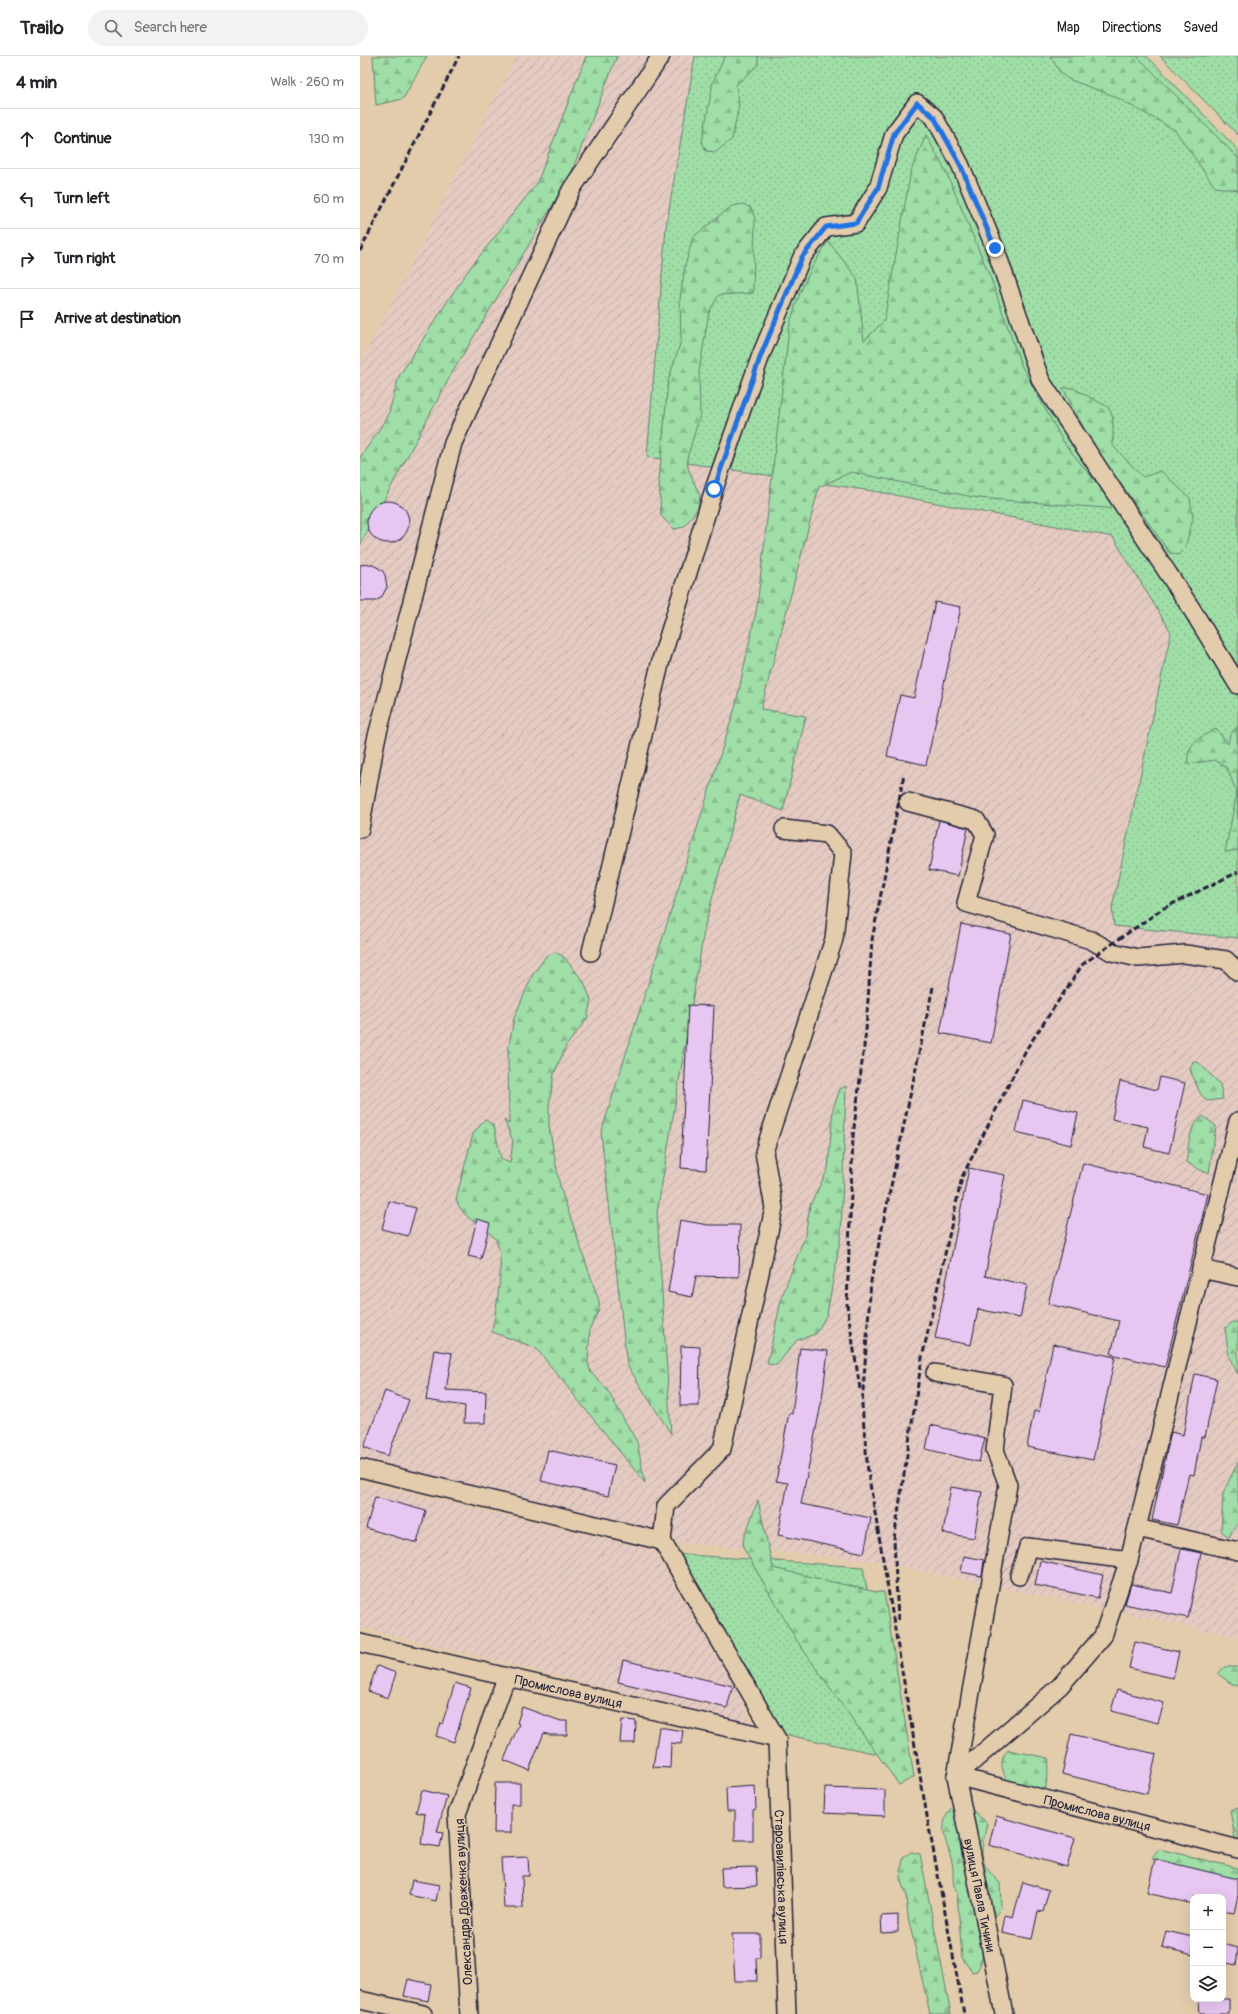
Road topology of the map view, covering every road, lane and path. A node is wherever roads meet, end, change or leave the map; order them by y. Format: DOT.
graph roads {
  1 [pos="661,56"];
  2 [pos="1238,685"];
  3 [pos="908,802"];
  4 [pos="784,828"];
  5 [pos="360,829"];
  6 [pos="591,952"];
  7 [pos="1238,972"];
  8 [pos="1238,1122"];
  9 [pos="1201,1269"];
  10 [pos="1238,1277"];
  11 [pos="934,1373"];
  12 [pos="361,1471"];
  13 [pos="1137,1528"];
  14 [pos="662,1541"];
  15 [pos="1238,1551"];
  16 [pos="1129,1560"];
  17 [pos="1019,1576"];
  18 [pos="360,1643"];
  19 [pos="506,1678"];
  20 [pos="778,1739"];
  21 [pos="956,1776"];
  22 [pos="1238,1849"];
  23 [pos="360,2000"];
  24 [pos="422,2014"];
  25 [pos="469,2014"];
  26 [pos="787,2014"];
  27 [pos="1004,2014"];
  1 -- 5 [label="street"];
  2 -- 6 [label="street"];
  3 -- 7 [label="street"];
  4 -- 14 [label="street"];
  8 -- 9 [label="street"];
  9 -- 10 [label="street"];
  9 -- 13 [label="street"];
  11 -- 21 [label="street"];
  12 -- 14 [label="street"];
  13 -- 15 [label="street"];
  13 -- 16 [label="street"];
  14 -- 20 [label="street"];
  16 -- 17 [label="street"];
  16 -- 21 [label="street"];
  18 -- 19 [label="street, Промислова вулиця"];
  19 -- 20 [label="street, Промислова вулиця"];
  19 -- 25 [label="street, Олександра Довженка вулиця"];
  20 -- 26 [label="street, Староавилівська вулиця"];
  21 -- 22 [label="street, Промислова вулиця"];
  21 -- 27 [label="street, вулиця Павла Тичини"];
  23 -- 24 [label="street"];
}
